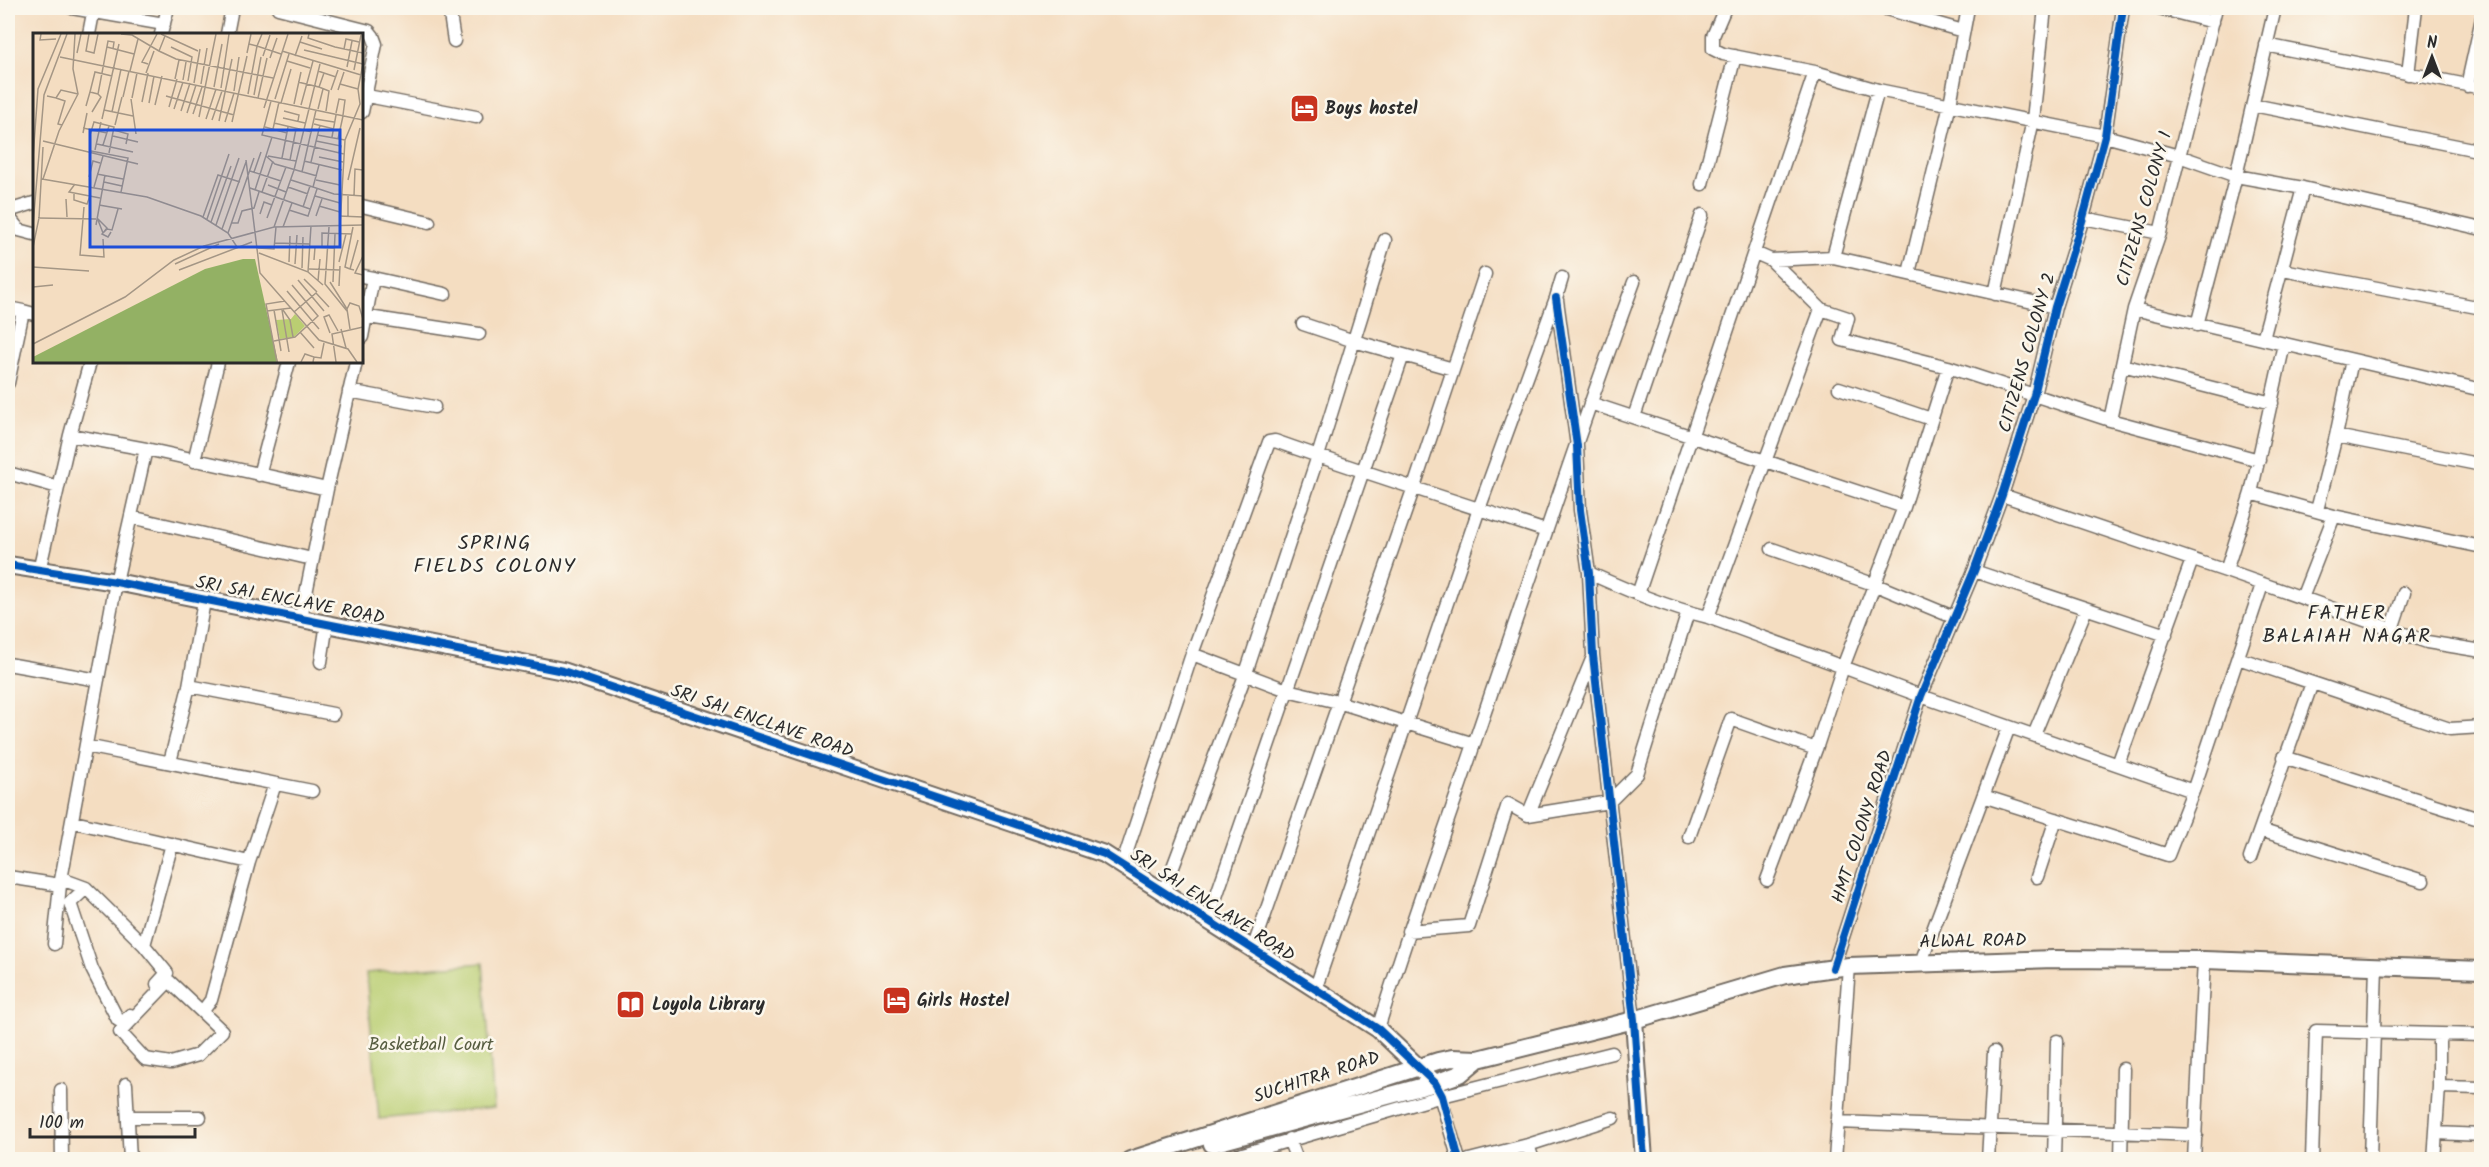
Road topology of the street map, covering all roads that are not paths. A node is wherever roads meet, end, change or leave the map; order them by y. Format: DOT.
graph roads {
  1 [pos="72,8"];
  2 [pos="168,8"];
  3 [pos="232,8"];
  4 [pos="278,8"];
  5 [pos="449,8"];
  6 [pos="1725,8"];
  7 [pos="1883,8"];
  8 [pos="1968,8"];
  9 [pos="2045,8"];
  10 [pos="2123,8"];
  11 [pos="2159,8"];
  12 [pos="2216,8"];
  13 [pos="2276,8"];
  14 [pos="2416,8"];
  15 [pos="94,10"];
  16 [pos="2481,18"];
  17 [pos="2213,22"];
  18 [pos="162,29"];
  19 [pos="1963,31"];
  20 [pos="89,33"];
  21 [pos="227,33"];
  22 [pos="454,41"];
  23 [pos="2266,45"];
  24 [pos="1735,56"];
  25 [pos="1815,72"];
  26 [pos="2408,74"];
  27 [pos="2466,86"];
  28 [pos="2481,88"];
  29 [pos="1878,90"];
  30 [pos="363,95"];
  31 [pos="1950,104"];
  32 [pos="2253,105"];
  33 [pos="476,117"];
  34 [pos="2033,120"];
  35 [pos="2105,136"];
  36 [pos="2481,151"];
  37 [pos="2179,156"];
  38 [pos="2236,176"];
  39 [pos="1702,184"];
  40 [pos="2303,188"];
  41 [pos="33,203"];
  42 [pos="363,206"];
  43 [pos="8,211"];
  44 [pos="1702,215"];
  45 [pos="8,216"];
  46 [pos="2083,219"];
  47 [pos="429,222"];
  48 [pos="2481,227"];
  49 [pos="2160,233"];
  50 [pos="33,234"];
  51 [pos="1385,240"];
  52 [pos="1755,253"];
  53 [pos="1833,258"];
  54 [pos="1772,260"];
  55 [pos="2283,270"];
  56 [pos="1485,273"];
  57 [pos="1909,273"];
  58 [pos="367,277"];
  59 [pos="1562,278"];
  60 [pos="1634,282"];
  61 [pos="446,294"];
  62 [pos="1995,294"];
  63 [pos="1556,298"];
  64 [pos="2055,307"];
  65 [pos="8,308"];
  66 [pos="2481,308"];
  67 [pos="1821,309"];
  68 [pos="2134,309"];
  69 [pos="29,313"];
  70 [pos="364,316"];
  71 [pos="1303,324"];
  72 [pos="2197,325"];
  73 [pos="479,334"];
  74 [pos="2263,339"];
  75 [pos="1354,341"];
  76 [pos="2284,344"];
  77 [pos="1403,355"];
  78 [pos="2352,360"];
  79 [pos="90,363"];
  80 [pos="218,363"];
  81 [pos="289,363"];
  82 [pos="356,363"];
  83 [pos="2122,365"];
  84 [pos="1948,367"];
  85 [pos="1453,369"];
  86 [pos="8,383"];
  87 [pos="1839,388"];
  88 [pos="2481,390"];
  89 [pos="349,391"];
  90 [pos="2034,395"];
  91 [pos="1590,403"];
  92 [pos="2272,403"];
  93 [pos="434,407"];
  94 [pos="1634,417"];
  95 [pos="1931,419"];
  96 [pos="2110,420"];
  97 [pos="70,435"];
  98 [pos="1691,436"];
  99 [pos="2336,436"];
  100 [pos="1577,446"];
  101 [pos="146,449"];
  102 [pos="1318,456"];
  103 [pos="2259,460"];
  104 [pos="194,461"];
  105 [pos="1765,461"];
  106 [pos="2481,465"];
  107 [pos="8,472"];
  108 [pos="1364,472"];
  109 [pos="259,475"];
  110 [pos="58,487"];
  111 [pos="1414,487"];
  112 [pos="327,489"];
  113 [pos="2251,493"];
  114 [pos="2002,495"];
  115 [pos="1904,507"];
  116 [pos="1479,509"];
  117 [pos="2317,510"];
  118 [pos="2334,516"];
  119 [pos="131,517"];
  120 [pos="1546,531"];
  121 [pos="2481,547"];
  122 [pos="1772,549"];
  123 [pos="312,559"];
  124 [pos="2192,560"];
  125 [pos="8,565"];
  126 [pos="39,571"];
  127 [pos="1974,571"];
  128 [pos="2226,572"];
  129 [pos="1589,573"];
  130 [pos="116,582"];
  131 [pos="1876,585"];
  132 [pos="2262,585"];
  133 [pos="2404,593"];
  134 [pos="1638,594"];
  135 [pos="2302,598"];
  136 [pos="204,601"];
  137 [pos="2086,609"];
  138 [pos="1688,612"];
  139 [pos="1708,617"];
  140 [pos="1953,617"];
  141 [pos="300,618"];
  142 [pos="327,623"];
  143 [pos="2392,629"];
  144 [pos="2166,635"];
  145 [pos="2481,651"];
  146 [pos="1192,654"];
  147 [pos="1593,656"];
  148 [pos="2238,658"];
  149 [pos="321,662"];
  150 [pos="8,664"];
  151 [pos="1843,667"];
  152 [pos="1246,673"];
  153 [pos="98,680"];
  154 [pos="2312,683"];
  155 [pos="189,686"];
  156 [pos="1287,690"];
  157 [pos="1921,696"];
  158 [pos="1338,702"];
  159 [pos="333,714"];
  160 [pos="1407,725"];
  161 [pos="2009,727"];
  162 [pos="2481,727"];
  163 [pos="2034,735"];
  164 [pos="1474,744"];
  165 [pos="87,746"];
  166 [pos="1816,749"];
  167 [pos="2284,757"];
  168 [pos="170,762"];
  169 [pos="2118,764"];
  170 [pos="275,784"];
  171 [pos="312,791"];
  172 [pos="2193,791"];
  173 [pos="1983,796"];
  174 [pos="1609,802"];
  175 [pos="1528,814"];
  176 [pos="2056,819"];
  177 [pos="2481,820"];
  178 [pos="74,822"];
  179 [pos="2260,830"];
  180 [pos="1689,837"];
  181 [pos="172,844"];
  182 [pos="2250,858"];
  183 [pos="249,862"];
  184 [pos="1122,866"];
  185 [pos="8,877"];
  186 [pos="2037,877"];
  187 [pos="61,880"];
  188 [pos="1767,880"];
  189 [pos="2423,881"];
  190 [pos="86,888"];
  191 [pos="1164,891"];
  192 [pos="1208,920"];
  193 [pos="1408,931"];
  194 [pos="54,944"];
  195 [pos="144,945"];
  196 [pos="1253,949"];
  197 [pos="2204,960"];
  198 [pos="1921,962"];
  199 [pos="2376,966"];
  200 [pos="1841,967"];
  201 [pos="2481,970"];
  202 [pos="1316,990"];
  203 [pos="202,1011"];
  204 [pos="1634,1020"];
  205 [pos="1378,1029"];
  206 [pos="2374,1034"];
  207 [pos="2439,1034"];
  208 [pos="2481,1035"];
  209 [pos="2057,1041"];
  210 [pos="1994,1052"];
  211 [pos="1612,1053"];
  212 [pos="1478,1059"];
  213 [pos="1419,1066"];
  214 [pos="2123,1069"];
  215 [pos="126,1084"];
  216 [pos="2439,1087"];
  217 [pos="2481,1088"];
  218 [pos="1438,1089"];
  219 [pos="61,1090"];
  220 [pos="128,1117"];
  221 [pos="200,1117"];
  222 [pos="1613,1118"];
  223 [pos="1837,1122"];
  224 [pos="1990,1127"];
  225 [pos="2056,1129"];
  226 [pos="2122,1131"];
  227 [pos="2436,1133"];
  228 [pos="2196,1135"];
  229 [pos="2481,1135"];
  230 [pos="1289,1139"];
  231 [pos="1528,1144"];
  232 [pos="1472,1159"];
  233 [pos="63,1160"];
  234 [pos="130,1160"];
  235 [pos="1130,1160"];
  236 [pos="1164,1160"];
  237 [pos="1222,1160"];
  238 [pos="1297,1160"];
  239 [pos="1459,1160"];
  240 [pos="1533,1160"];
  241 [pos="1644,1160"];
  242 [pos="1835,1160"];
  243 [pos="1988,1160"];
  244 [pos="2054,1160"];
  245 [pos="2121,1160"];
  246 [pos="2194,1160"];
  247 [pos="2312,1160"];
  248 [pos="2370,1160"];
  249 [pos="2434,1160"];
  1 -- 15 [label="street"];
  2 -- 18 [label="street"];
  3 -- 21 [label="street"];
  4 -- 30 [label="street"];
  5 -- 22 [label="street"];
  6 -- 24 [label="street"];
  7 -- 19 [label="street"];
  8 -- 19 [label="street"];
  9 -- 34 [label="street"];
  10 -- 35 [label="street, CITIZENS COLONY 2"];
  11 -- 17 [label="street"];
  12 -- 17 [label="street, CITIZENS COLONY 1"];
  13 -- 23 [label="street"];
  14 -- 26 [label="street"];
  15 -- 18 [label="street"];
  15 -- 20 [label="street"];
  16 -- 27 [label="street"];
  17 -- 37 [label="street, CITIZENS COLONY 1"];
  19 -- 31 [label="street"];
  23 -- 26 [label="street"];
  23 -- 32 [label="street"];
  24 -- 25 [label="street"];
  24 -- 39 [label="street"];
  25 -- 29 [label="street"];
  25 -- 52 [label="street"];
  26 -- 27 [label="street"];
  27 -- 28 [label="street"];
  29 -- 31 [label="street"];
  29 -- 53 [label="street"];
  30 -- 33 [label="street"];
  31 -- 34 [label="street"];
  31 -- 57 [label="street"];
  32 -- 36 [label="street"];
  32 -- 38 [label="street"];
  34 -- 35 [label="street"];
  34 -- 62 [label="street"];
  35 -- 37 [label="street"];
  35 -- 46 [label="street, CITIZENS COLONY 2"];
  37 -- 38 [label="street"];
  37 -- 49 [label="street, CITIZENS COLONY 1"];
  38 -- 40 [label="street"];
  38 -- 72 [label="street"];
  40 -- 48 [label="street"];
  40 -- 55 [label="street"];
  41 -- 43 [label="street"];
  42 -- 47 [label="street"];
  44 -- 94 [label="street"];
  45 -- 50 [label="street"];
  46 -- 49 [label="street"];
  46 -- 64 [label="street, CITIZENS COLONY 2"];
  49 -- 68 [label="street, CITIZENS COLONY 1"];
  51 -- 75 [label="street"];
  52 -- 54 [label="street"];
  52 -- 98 [label="street"];
  53 -- 54 [label="street"];
  53 -- 57 [label="street"];
  54 -- 67 [label="street"];
  55 -- 66 [label="street"];
  55 -- 74 [label="street"];
  56 -- 85 [label="street"];
  57 -- 62 [label="street"];
  58 -- 61 [label="street"];
  58 -- 70 [label="street"];
  59 -- 63 [label="street"];
  60 -- 91 [label="street"];
  62 -- 64 [label="street"];
  63 -- 100 [label="street"];
  63 -- 116 [label="street"];
  64 -- 90 [label="street, CITIZENS COLONY 2"];
  65 -- 69 [label="street"];
  67 -- 84 [label="street"];
  67 -- 105 [label="street"];
  68 -- 72 [label="street"];
  68 -- 83 [label="street, CITIZENS COLONY 1"];
  69 -- 86 [label="street"];
  70 -- 73 [label="street"];
  71 -- 75 [label="street"];
  72 -- 74 [label="street"];
  74 -- 76 [label="street"];
  75 -- 77 [label="street"];
  75 -- 102 [label="street"];
  76 -- 78 [label="street"];
  76 -- 92 [label="street"];
  77 -- 85 [label="street"];
  77 -- 108 [label="street"];
  78 -- 88 [label="street"];
  78 -- 99 [label="street"];
  79 -- 97 [label="street"];
  80 -- 104 [label="street"];
  81 -- 109 [label="street"];
  82 -- 89 [label="street"];
  83 -- 92 [label="street"];
  83 -- 96 [label="street, CITIZENS COLONY 1"];
  84 -- 90 [label="street"];
  84 -- 95 [label="street"];
  85 -- 111 [label="street"];
  87 -- 95 [label="street"];
  89 -- 93 [label="street"];
  89 -- 112 [label="street"];
  90 -- 96 [label="street"];
  90 -- 114 [label="street, CITIZENS COLONY 2"];
  91 -- 94 [label="street"];
  91 -- 100 [label="street"];
  92 -- 103 [label="street"];
  94 -- 98 [label="street"];
  95 -- 115 [label="street"];
  96 -- 103 [label="street"];
  97 -- 101 [label="street"];
  97 -- 110 [label="street"];
  98 -- 105 [label="street"];
  98 -- 134 [label="street"];
  99 -- 106 [label="street"];
  99 -- 117 [label="street"];
  100 -- 120 [label="street"];
  100 -- 129 [label="street"];
  101 -- 104 [label="street"];
  101 -- 119 [label="street"];
  102 -- 108 [label="street"];
  102 -- 146 [label="street"];
  102 -- 152 [label="street"];
  103 -- 113 [label="street"];
  104 -- 109 [label="street"];
  105 -- 115 [label="street"];
  105 -- 139 [label="street"];
  107 -- 110 [label="street"];
  108 -- 111 [label="street"];
  108 -- 156 [label="street"];
  109 -- 112 [label="street"];
  110 -- 126 [label="street"];
  111 -- 116 [label="street"];
  111 -- 158 [label="street"];
  112 -- 123 [label="street"];
  113 -- 117 [label="street"];
  113 -- 128 [label="street"];
  114 -- 124 [label="street"];
  114 -- 127 [label="street, CITIZENS COLONY 2"];
  115 -- 131 [label="street"];
  116 -- 120 [label="street"];
  116 -- 160 [label="street"];
  117 -- 118 [label="street"];
  118 -- 121 [label="street"];
  118 -- 135 [label="street"];
  119 -- 123 [label="street"];
  119 -- 130 [label="street"];
  120 -- 164 [label="street"];
  122 -- 131 [label="street"];
  123 -- 141 [label="street"];
  124 -- 128 [label="street"];
  124 -- 144 [label="street"];
  125 -- 126 [label="main road, SRI SAI ENCLAVE ROAD"];
  126 -- 130 [label="main road, SRI SAI ENCLAVE ROAD"];
  127 -- 137 [label="street"];
  127 -- 140 [label="street, CITIZENS COLONY 2"];
  128 -- 132 [label="street"];
  129 -- 134 [label="street"];
  129 -- 147 [label="street"];
  130 -- 136 [label="main road, SRI SAI ENCLAVE ROAD"];
  130 -- 153 [label="street"];
  131 -- 140 [label="street"];
  131 -- 151 [label="street"];
  132 -- 135 [label="street"];
  132 -- 148 [label="street"];
  133 -- 143 [label="street"];
  134 -- 138 [label="street"];
  135 -- 143 [label="street"];
  136 -- 141 [label="main road, SRI SAI ENCLAVE ROAD"];
  136 -- 155 [label="street"];
  137 -- 144 [label="street"];
  137 -- 163 [label="street"];
  138 -- 139 [label="street"];
  138 -- 174 [label="street"];
  139 -- 151 [label="street"];
  140 -- 157 [label="street, CITIZENS COLONY 2"];
  141 -- 142 [label="main road, SRI SAI ENCLAVE ROAD"];
  142 -- 149 [label="street"];
  142 -- 184 [label="main road, SRI SAI ENCLAVE ROAD"];
  143 -- 145 [label="street"];
  144 -- 169 [label="street"];
  146 -- 152 [label="street"];
  146 -- 184 [label="street"];
  147 -- 174 [label="street"];
  147 -- 175 [label="street"];
  148 -- 154 [label="street"];
  148 -- 172 [label="street"];
  150 -- 153 [label="street"];
  151 -- 157 [label="street"];
  151 -- 166 [label="street"];
  152 -- 156 [label="street"];
  152 -- 191 [label="street"];
  153 -- 165 [label="street"];
  154 -- 162 [label="street"];
  154 -- 167 [label="street"];
  155 -- 159 [label="street"];
  155 -- 168 [label="street"];
  156 -- 158 [label="street"];
  156 -- 192 [label="street"];
  157 -- 161 [label="street"];
  157 -- 200 [label="street, HMT COLONY ROAD"];
  158 -- 160 [label="street"];
  158 -- 196 [label="street"];
  160 -- 164 [label="street"];
  160 -- 202 [label="street"];
  161 -- 163 [label="street"];
  161 -- 173 [label="street"];
  163 -- 169 [label="street"];
  164 -- 193 [label="street"];
  165 -- 168 [label="street"];
  165 -- 178 [label="street"];
  166 -- 180 [label="street"];
  166 -- 188 [label="street"];
  167 -- 177 [label="street"];
  167 -- 179 [label="street"];
  168 -- 170 [label="street"];
  169 -- 172 [label="street"];
  170 -- 171 [label="street"];
  170 -- 183 [label="street"];
  172 -- 176 [label="street"];
  173 -- 176 [label="street"];
  173 -- 198 [label="street"];
  174 -- 175 [label="street"];
  174 -- 204 [label="street"];
  175 -- 193 [label="street"];
  176 -- 186 [label="street"];
  178 -- 181 [label="street"];
  178 -- 187 [label="street"];
  179 -- 182 [label="street"];
  179 -- 189 [label="street"];
  181 -- 183 [label="street"];
  181 -- 195 [label="street"];
  183 -- 203 [label="street"];
  184 -- 191 [label="main road, SRI SAI ENCLAVE ROAD"];
  185 -- 187 [label="street"];
  187 -- 190 [label="street"];
  187 -- 194 [label="street"];
  190 -- 195 [label="street"];
  190 -- 195 [label="street"];
  191 -- 192 [label="main road, SRI SAI ENCLAVE ROAD"];
  192 -- 196 [label="main road, SRI SAI ENCLAVE ROAD"];
  193 -- 205 [label="street"];
  196 -- 202 [label="main road, SRI SAI ENCLAVE ROAD"];
  197 -- 198 [label="main road, ALWAL ROAD"];
  197 -- 199 [label="main road, ALWAL ROAD"];
  197 -- 228 [label="street"];
  198 -- 200 [label="main road, ALWAL ROAD"];
  199 -- 201 [label="main road, ALWAL ROAD"];
  199 -- 206 [label="street"];
  200 -- 204 [label="main road, ALWAL ROAD"];
  200 -- 223 [label="street, HMT COLONY ROAD"];
  202 -- 205 [label="main road, SRI SAI ENCLAVE ROAD"];
  203 -- 203 [label="street"];
  204 -- 212 [label="main road, ALWAL ROAD"];
  204 -- 241 [label="main road"];
  205 -- 213 [label="main road, SRI SAI ENCLAVE ROAD"];
  206 -- 207 [label="street"];
  206 -- 247 [label="street"];
  206 -- 248 [label="street"];
  207 -- 208 [label="street"];
  207 -- 216 [label="street"];
  209 -- 225 [label="street"];
  210 -- 224 [label="street"];
  211 -- 218 [label="street"];
  212 -- 213 [label="main road, SUCHITRA ROAD"];
  212 -- 218 [label="main road, SUCHITRA ROAD"];
  213 -- 218 [label="main road, SRI SAI ENCLAVE ROAD"];
  213 -- 235 [label="main road, SUCHITRA ROAD"];
  214 -- 226 [label="street"];
  215 -- 220 [label="street"];
  216 -- 217 [label="street"];
  216 -- 227 [label="street"];
  218 -- 230 [label="street"];
  218 -- 236 [label="main road, SUCHITRA ROAD"];
  218 -- 239 [label="street"];
  219 -- 233 [label="street"];
  220 -- 221 [label="street"];
  220 -- 234 [label="street"];
  222 -- 231 [label="street"];
  223 -- 224 [label="street"];
  223 -- 242 [label="street, HMT COLONY ROAD"];
  224 -- 225 [label="street"];
  224 -- 243 [label="street"];
  225 -- 226 [label="street"];
  225 -- 244 [label="street"];
  226 -- 228 [label="street"];
  226 -- 245 [label="street"];
  227 -- 229 [label="street"];
  227 -- 249 [label="street"];
  228 -- 246 [label="street"];
  230 -- 237 [label="street"];
  230 -- 238 [label="street"];
  231 -- 232 [label="street"];
  231 -- 240 [label="street"];
}
